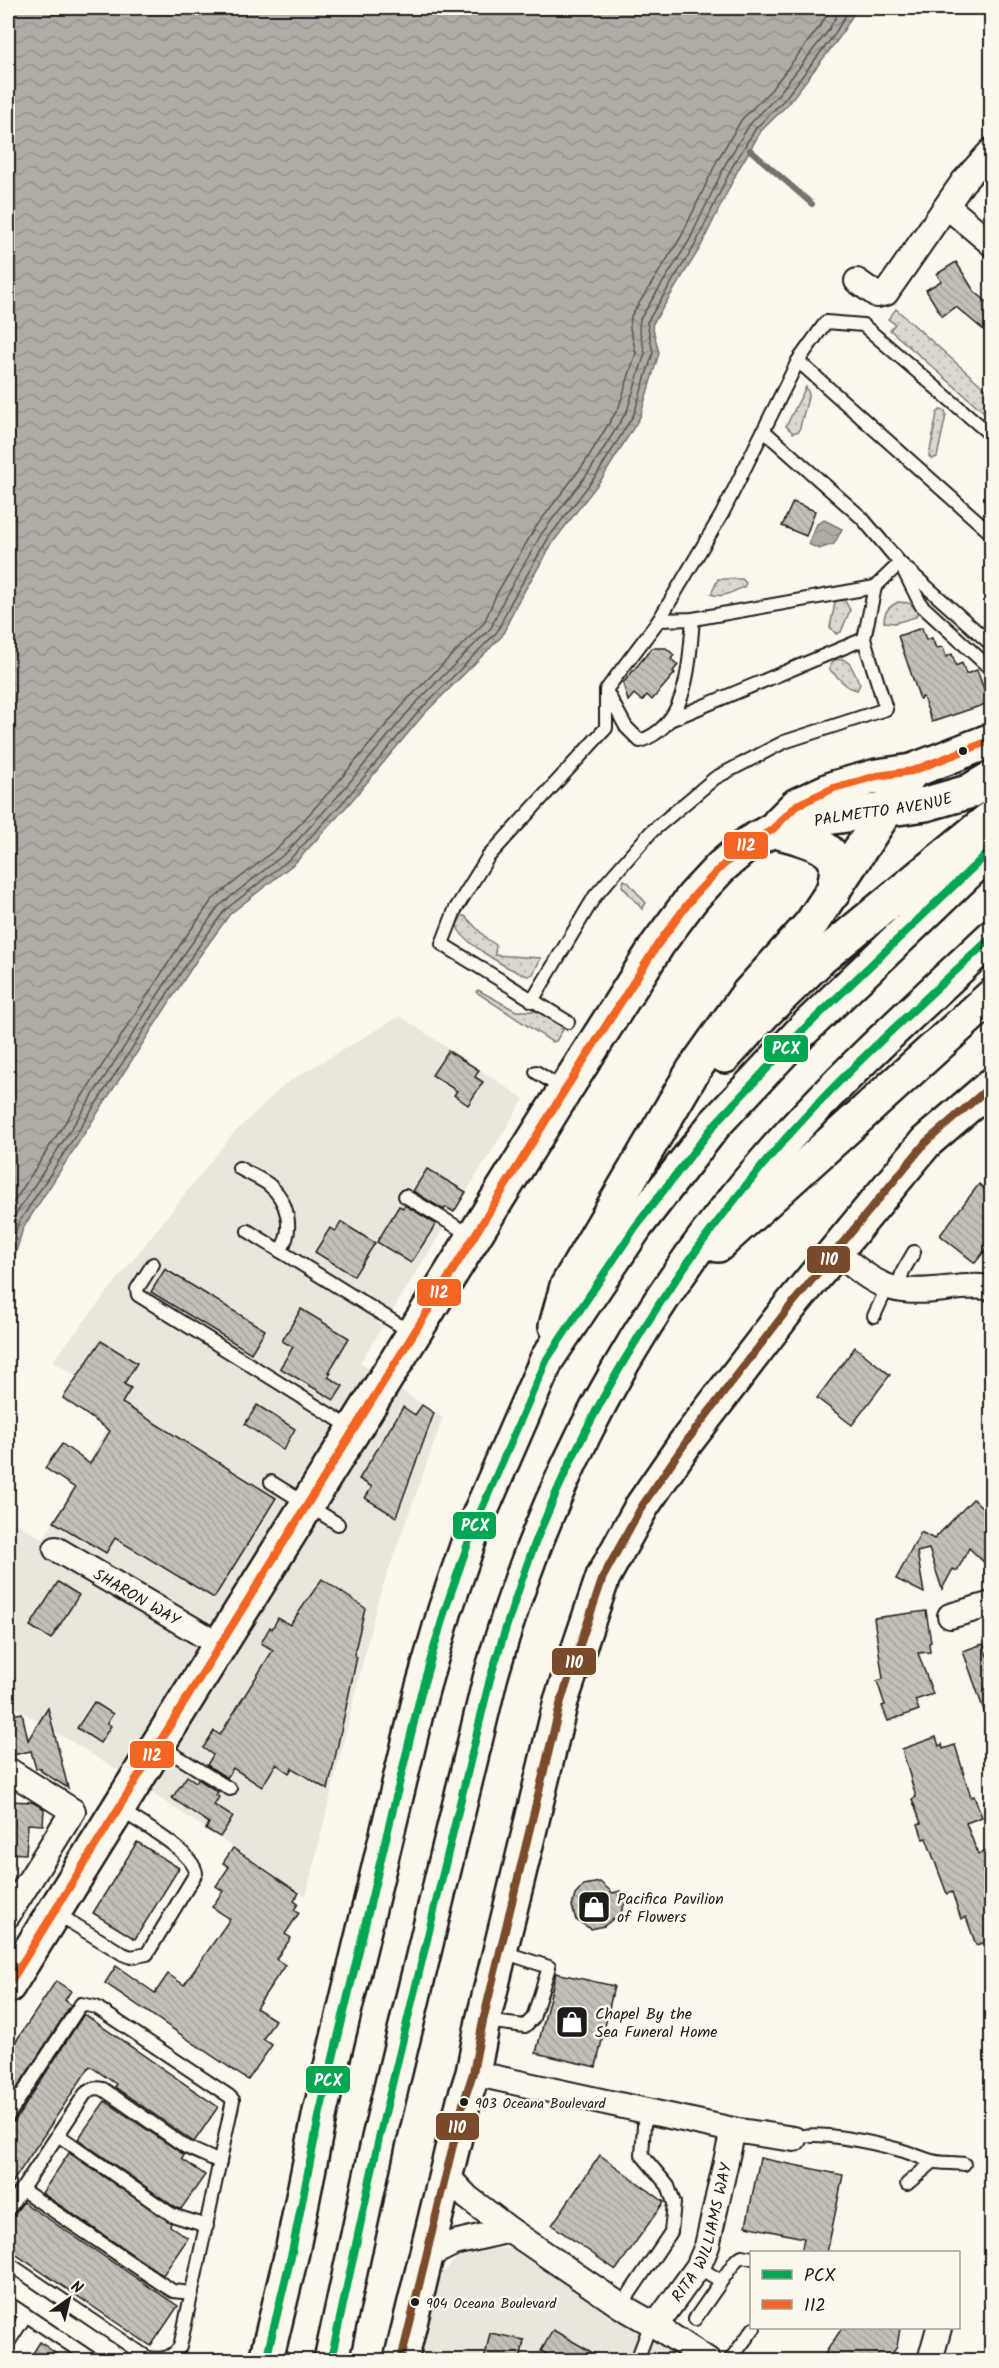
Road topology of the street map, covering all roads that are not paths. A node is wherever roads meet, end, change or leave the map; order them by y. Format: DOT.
graph roads {
  1 [pos="992,150"];
  2 [pos="948,207"];
  3 [pos="992,244"];
  4 [pos="857,281"];
  5 [pos="798,361"];
  6 [pos="764,431"];
  7 [pos="992,435"];
  8 [pos="992,534"];
  9 [pos="900,563"];
  10 [pos="875,587"];
  11 [pos="693,619"];
  12 [pos="659,620"];
  13 [pos="864,639"];
  14 [pos="992,645"];
  15 [pos="992,670"];
  16 [pos="606,690"];
  17 [pos="670,720"];
  18 [pos="992,740"];
  19 [pos="912,771"];
  20 [pos="992,778"];
  21 [pos="887,809"];
  22 [pos="992,817"];
  23 [pos="772,830"];
  24 [pos="992,849"];
  25 [pos="833,893"];
  26 [pos="992,937"];
  27 [pos="992,996"];
  28 [pos="532,1001"];
  29 [pos="568,1023"];
  30 [pos="536,1072"];
  31 [pos="992,1085"];
  32 [pos="565,1090"];
  33 [pos="239,1168"];
  34 [pos="405,1196"];
  35 [pos="599,1230"];
  36 [pos="248,1231"];
  37 [pos="473,1237"];
  38 [pos="279,1251"];
  39 [pos="836,1252"];
  40 [pos="914,1252"];
  41 [pos="153,1264"];
  42 [pos="992,1288"];
  43 [pos="892,1289"];
  44 [pos="668,1290"];
  45 [pos="874,1316"];
  46 [pos="413,1334"];
  47 [pos="547,1359"];
  48 [pos="354,1430"];
  49 [pos="270,1482"];
  50 [pos="308,1504"];
  51 [pos="338,1524"];
  52 [pos="56,1549"];
  53 [pos="992,1604"];
  54 [pos="950,1616"];
  55 [pos="220,1646"];
  56 [pos="158,1745"];
  57 [pos="8,1770"];
  58 [pos="230,1789"];
  59 [pos="118,1809"];
  60 [pos="53,1912"];
  61 [pos="8,1915"];
  62 [pos="500,1951"];
  63 [pos="8,1986"];
  64 [pos="483,2021"];
  65 [pos="473,2073"];
  66 [pos="645,2110"];
  67 [pos="8,2116"];
  68 [pos="733,2130"];
  69 [pos="58,2135"];
  70 [pos="794,2139"];
  71 [pos="220,2162"];
  72 [pos="933,2162"];
  73 [pos="964,2164"];
  74 [pos="446,2175"];
  75 [pos="907,2184"];
  76 [pos="21,2189"];
  77 [pos="8,2210"];
  78 [pos="207,2226"];
  79 [pos="510,2229"];
  80 [pos="426,2257"];
  81 [pos="750,2258"];
  82 [pos="8,2263"];
  83 [pos="698,2267"];
  84 [pos="721,2281"];
  85 [pos="192,2293"];
  86 [pos="8,2303"];
  87 [pos="621,2306"];
  88 [pos="26,2315"];
  89 [pos="695,2319"];
  90 [pos="651,2323"];
  91 [pos="753,2329"];
  92 [pos="939,2329"];
  93 [pos="8,2343"];
  94 [pos="93,2361"];
  95 [pos="266,2361"];
  96 [pos="331,2361"];
  97 [pos="401,2361"];
  98 [pos="637,2361"];
  99 [pos="708,2361"];
  100 [pos="730,2361"];
  101 [pos="930,2361"];
  1 -- 2 [label="street"];
  2 -- 3 [label="street"];
  2 -- 4 [label="street"];
  5 -- 6 [label="lane"];
  5 -- 7 [label="lane"];
  5 -- 8 [label="lane"];
  6 -- 9 [label="lane"];
  6 -- 12 [label="lane"];
  9 -- 10 [label="lane"];
  9 -- 14 [label="lane"];
  9 -- 15 [label="lane"];
  10 -- 11 [label="lane"];
  10 -- 13 [label="lane"];
  11 -- 12 [label="lane"];
  11 -- 17 [label="lane"];
  12 -- 16 [label="lane"];
  13 -- 17 [label="lane"];
  13 -- 28 [label="lane"];
  16 -- 17 [label="lane"];
  16 -- 28 [label="lane"];
  18 -- 19 [label="main road, PALMETTO AVENUE"];
  19 -- 21 [label="main road"];
  19 -- 23 [label="main road, PALMETTO AVENUE"];
  20 -- 21 [label="main road, PALMETTO AVENUE"];
  21 -- 23 [label="main road, PALMETTO AVENUE"];
  21 -- 25 [label="main road"];
  22 -- 35 [label="main road"];
  23 -- 25 [label="main road"];
  23 -- 32 [label="main road, PALMETTO AVENUE"];
  24 -- 47 [label="main road"];
  25 -- 35 [label="main road"];
  26 -- 44 [label="main road"];
  27 -- 44 [label="main road"];
  28 -- 29 [label="lane"];
  30 -- 32 [label="lane"];
  31 -- 39 [label="main road"];
  32 -- 37 [label="main road, PALMETTO AVENUE"];
  33 -- 38 [label="lane"];
  34 -- 37 [label="lane"];
  35 -- 47 [label="main road"];
  36 -- 38 [label="lane"];
  37 -- 46 [label="main road, PALMETTO AVENUE"];
  38 -- 46 [label="lane"];
  39 -- 43 [label="street"];
  39 -- 62 [label="main road"];
  40 -- 43 [label="lane"];
  41 -- 48 [label="lane"];
  42 -- 43 [label="street"];
  43 -- 45 [label="lane"];
  44 -- 96 [label="main road"];
  46 -- 48 [label="main road, PALMETTO AVENUE"];
  47 -- 95 [label="main road"];
  48 -- 50 [label="main road, PALMETTO AVENUE"];
  49 -- 50 [label="lane"];
  50 -- 51 [label="lane"];
  50 -- 55 [label="main road, PALMETTO AVENUE"];
  52 -- 55 [label="street, SHARON WAY"];
  53 -- 54 [label="street"];
  55 -- 56 [label="main road, PALMETTO AVENUE"];
  56 -- 58 [label="lane"];
  56 -- 59 [label="main road, PALMETTO AVENUE"];
  57 -- 61 [label="street"];
  59 -- 60 [label="main road, PALMETTO AVENUE"];
  59 -- 60 [label="lane"];
  60 -- 63 [label="main road, PALMETTO AVENUE"];
  62 -- 64 [label="main road"];
  62 -- 64 [label="lane"];
  64 -- 65 [label="main road"];
  65 -- 66 [label="street"];
  65 -- 74 [label="main road"];
  66 -- 68 [label="street"];
  66 -- 87 [label="lane"];
  67 -- 71 [label="lane"];
  68 -- 70 [label="street"];
  68 -- 83 [label="street, RITA WILLIAMS WAY"];
  69 -- 71 [label="lane"];
  69 -- 76 [label="lane"];
  69 -- 78 [label="lane"];
  70 -- 72 [label="lane"];
  71 -- 78 [label="lane"];
  72 -- 73 [label="lane"];
  72 -- 75 [label="lane"];
  74 -- 79 [label="street"];
  74 -- 80 [label="main road"];
  76 -- 77 [label="lane"];
  76 -- 85 [label="lane"];
  78 -- 85 [label="lane"];
  79 -- 80 [label="street"];
  79 -- 87 [label="street"];
  80 -- 97 [label="main road"];
  81 -- 84 [label="lane"];
  82 -- 85 [label="lane"];
  83 -- 84 [label="lane"];
  83 -- 90 [label="street, RITA WILLIAMS WAY"];
  84 -- 89 [label="lane"];
  86 -- 88 [label="lane"];
  87 -- 90 [label="street"];
  88 -- 93 [label="lane"];
  88 -- 94 [label="lane"];
  90 -- 98 [label="lane"];
  90 -- 99 [label="street"];
  91 -- 100 [label="lane"];
  92 -- 101 [label="street"];
}
